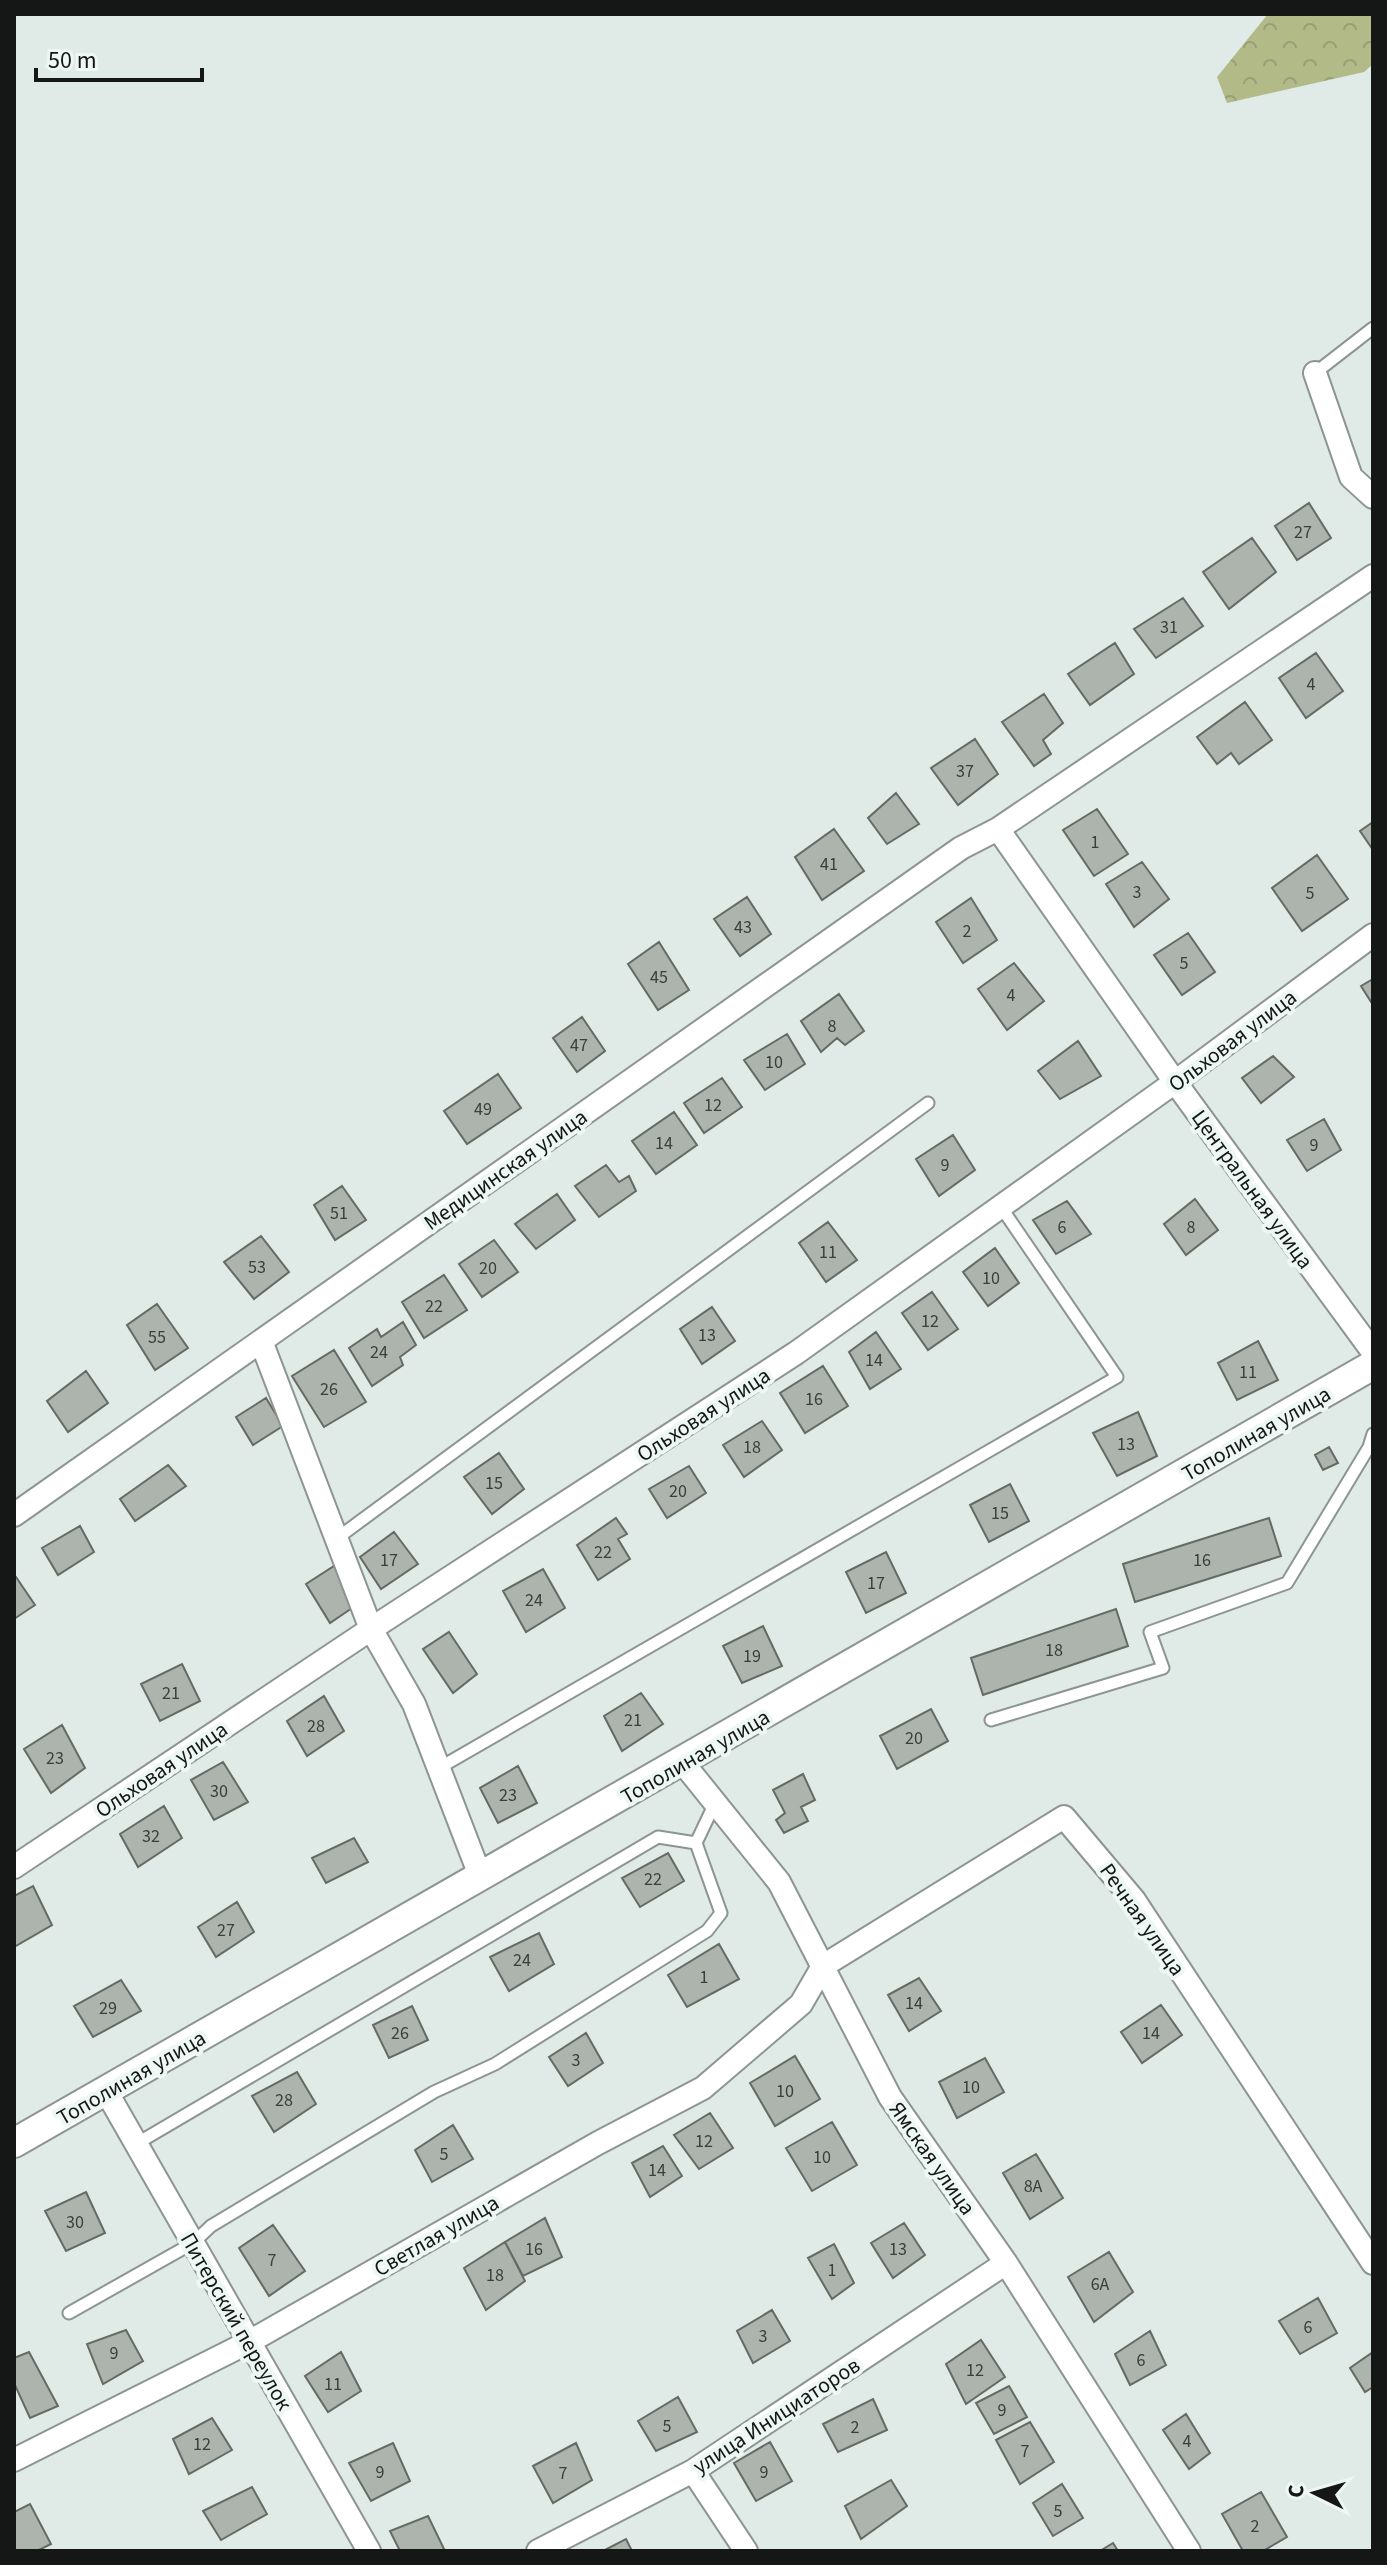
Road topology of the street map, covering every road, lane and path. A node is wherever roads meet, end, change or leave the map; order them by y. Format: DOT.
graph roads {
  1 [pos="1373,328"];
  2 [pos="1315,373"];
  3 [pos="1373,497"];
  4 [pos="1373,576"];
  5 [pos="998,829"];
  6 [pos="1373,935"];
  7 [pos="1175,1082"];
  8 [pos="928,1103"];
  9 [pos="1001,1207"];
  10 [pos="261,1341"];
  11 [pos="1373,1352"];
  12 [pos="1373,1365"];
  13 [pos="1373,1434"];
  14 [pos="14,1515"];
  15 [pos="336,1539"];
  16 [pos="371,1629"];
  17 [pos="991,1720"];
  18 [pos="683,1763"];
  19 [pos="439,1768"];
  20 [pos="715,1803"];
  21 [pos="696,1843"];
  22 [pos="14,1867"];
  23 [pos="481,1878"];
  24 [pos="823,1966"];
  25 [pos="106,2091"];
  26 [pos="14,2143"];
  27 [pos="136,2144"];
  28 [pos="193,2243"];
  29 [pos="1006,2263"];
  30 [pos="1373,2263"];
  31 [pos="69,2313"];
  32 [pos="249,2342"];
  33 [pos="14,2460"];
  34 [pos="693,2471"];
  35 [pos="369,2551"];
  36 [pos="538,2551"];
  37 [pos="746,2551"];
  38 [pos="1189,2551"];
  1 -- 2 [label="lane"];
  2 -- 3 [label="street"];
  4 -- 5 [label="street, Медицинская улица"];
  5 -- 7 [label="street, Центральная улица"];
  5 -- 10 [label="street, Медицинская улица"];
  6 -- 7 [label="street, Ольховая улица"];
  7 -- 9 [label="street, Ольховая улица"];
  7 -- 11 [label="street, Центральная улица"];
  8 -- 15 [label="lane"];
  9 -- 16 [label="street, Ольховая улица"];
  9 -- 19 [label="lane"];
  10 -- 14 [label="street, Медицинская улица"];
  10 -- 15 [label="street"];
  12 -- 18 [label="street, Тополиная улица"];
  13 -- 17 [label="lane"];
  15 -- 16 [label="street"];
  16 -- 19 [label="street"];
  16 -- 22 [label="street, Ольховая улица"];
  18 -- 20 [label="street, Ямская улица"];
  18 -- 23 [label="street, Тополиная улица"];
  19 -- 23 [label="street"];
  20 -- 21 [label="lane"];
  20 -- 24 [label="street, Ямская улица"];
  21 -- 27 [label="lane"];
  21 -- 28 [label="lane"];
  23 -- 25 [label="street, Тополиная улица"];
  24 -- 29 [label="street, Ямская улица"];
  24 -- 30 [label="street, Речная улица"];
  24 -- 32 [label="street, Светлая улица"];
  25 -- 26 [label="street, Тополиная улица"];
  25 -- 27 [label="street, Питерский переулок"];
  27 -- 28 [label="street, Питерский переулок"];
  28 -- 31 [label="lane"];
  28 -- 32 [label="street, Питерский переулок"];
  29 -- 34 [label="street, улица Инициаторов"];
  29 -- 38 [label="street, Ямская улица"];
  32 -- 33 [label="street, Светлая улица"];
  32 -- 35 [label="street, Питерский переулок"];
  34 -- 36 [label="street, улица Инициаторов"];
  34 -- 37 [label="street"];
}
